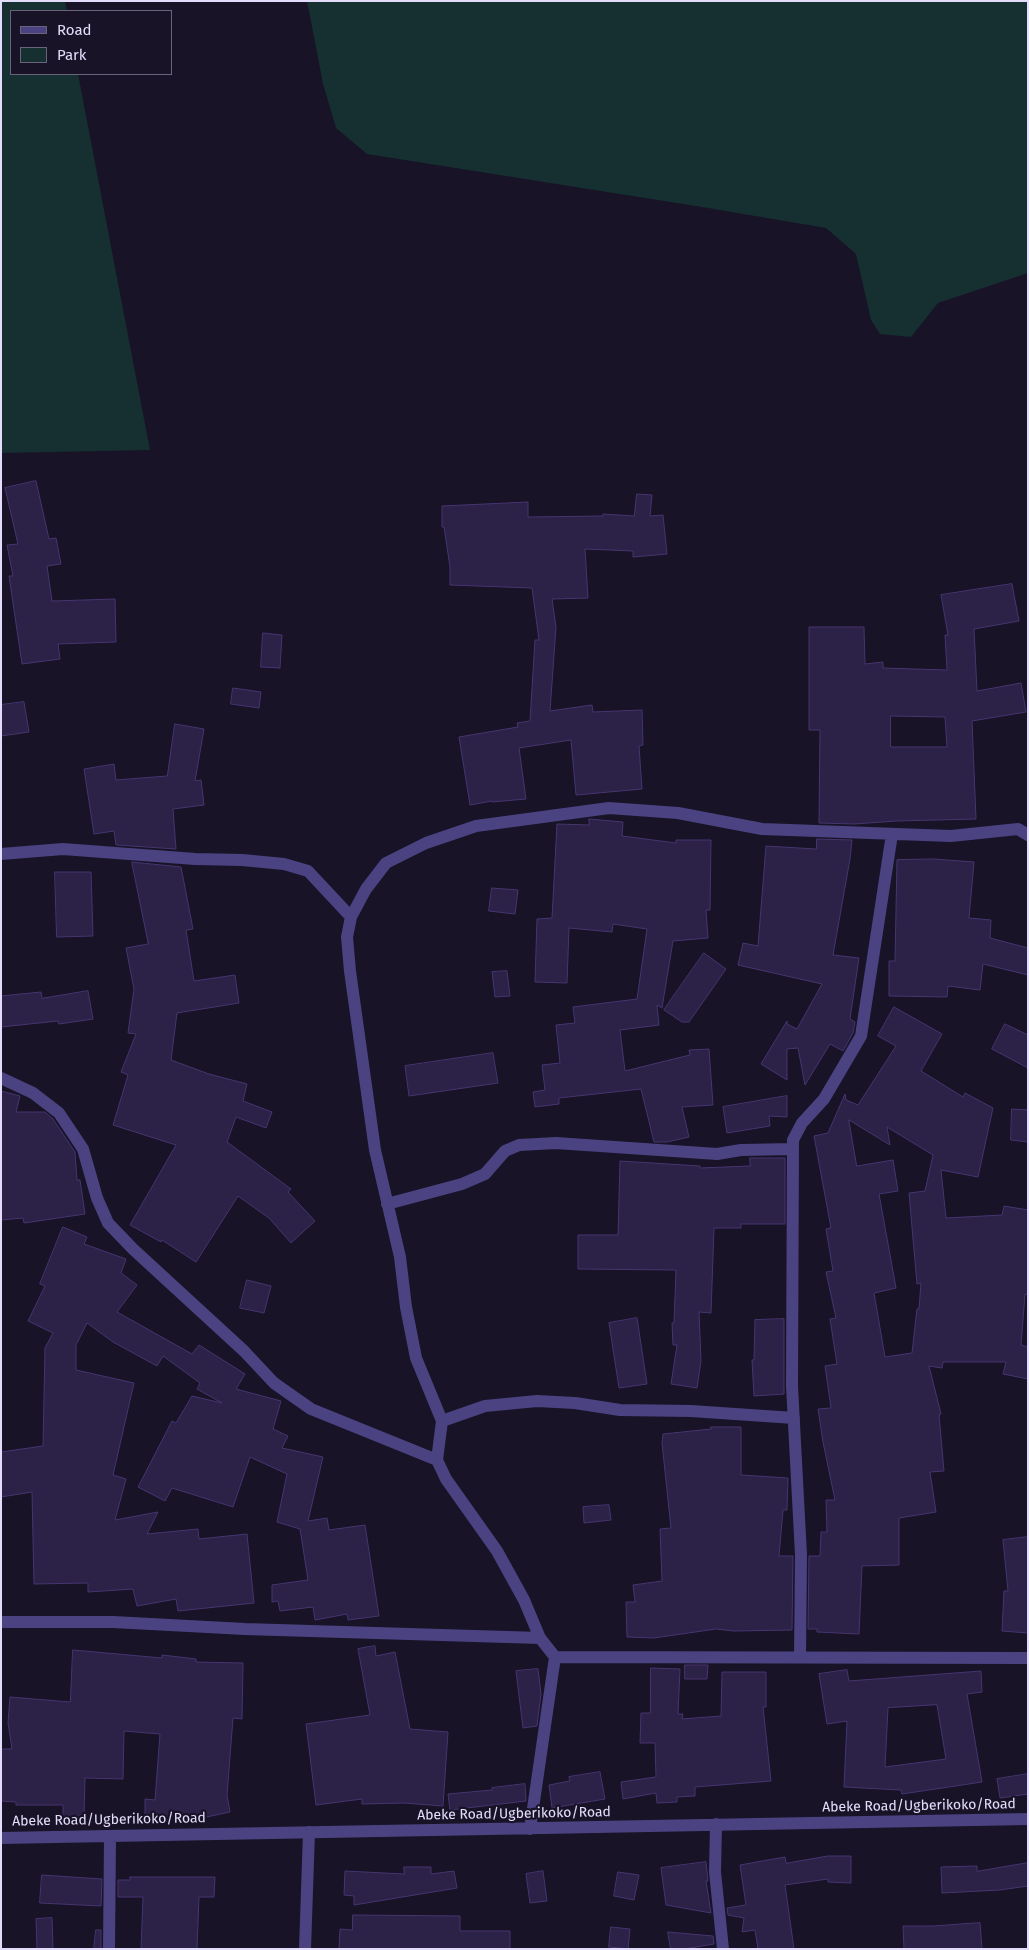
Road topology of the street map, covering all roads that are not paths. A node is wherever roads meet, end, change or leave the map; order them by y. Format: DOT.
graph roads {
  1 [pos="892,834"];
  2 [pos="1028,835"];
  3 [pos="1,854"];
  4 [pos="351,917"];
  5 [pos="1,1078"];
  6 [pos="793,1149"];
  7 [pos="387,1204"];
  8 [pos="794,1418"];
  9 [pos="442,1421"];
  10 [pos="437,1460"];
  11 [pos="1,1622"];
  12 [pos="540,1638"];
  13 [pos="555,1657"];
  14 [pos="800,1657"];
  15 [pos="1028,1658"];
  16 [pos="1028,1819"];
  17 [pos="716,1824"];
  18 [pos="530,1829"];
  19 [pos="309,1832"];
  20 [pos="110,1837"];
  21 [pos="1,1838"];
  22 [pos="109,1949"];
  23 [pos="305,1949"];
  24 [pos="723,1949"];
  1 -- 2 [label="street"];
  1 -- 4 [label="street"];
  1 -- 6 [label="street"];
  3 -- 4 [label="street"];
  4 -- 7 [label="street"];
  5 -- 10 [label="street"];
  6 -- 7 [label="street"];
  6 -- 8 [label="street"];
  7 -- 9 [label="street"];
  8 -- 9 [label="street"];
  8 -- 14 [label="street"];
  9 -- 10 [label="street"];
  10 -- 12 [label="street"];
  11 -- 12 [label="street"];
  12 -- 13 [label="street"];
  13 -- 14 [label="street"];
  13 -- 18 [label="street"];
  14 -- 15 [label="street"];
  16 -- 17 [label="street, Abeke Road/Ugberikoko/Road"];
  17 -- 18 [label="street, Abeke Road/Ugberikoko/Road"];
  17 -- 24 [label="street"];
  18 -- 19 [label="street, Abeke Road/Ugberikoko/Road"];
  19 -- 20 [label="street, Abeke Road/Ugberikoko/Road"];
  19 -- 23 [label="street"];
  20 -- 21 [label="street, Abeke Road/Ugberikoko/Road"];
  20 -- 22 [label="street"];
}
